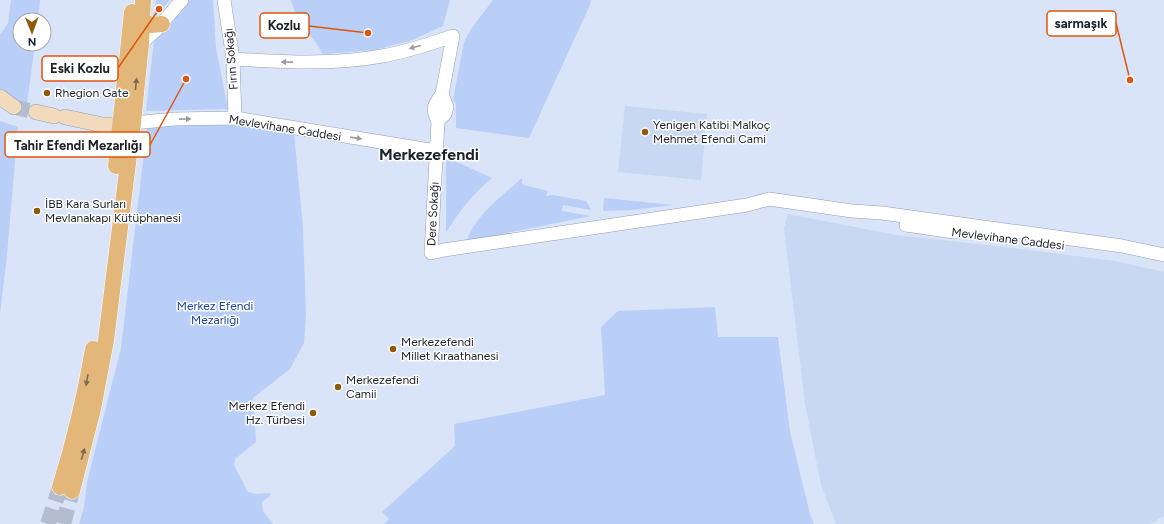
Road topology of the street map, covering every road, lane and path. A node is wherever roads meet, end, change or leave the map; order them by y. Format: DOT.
graph roads {
  1 [pos="132,0"];
  2 [pos="143,0"];
  3 [pos="182,0"];
  4 [pos="224,0"];
  5 [pos="142,21"];
  6 [pos="162,24"];
  7 [pos="134,47"];
  8 [pos="233,59"];
  9 [pos="0,97"];
  10 [pos="14,107"];
  11 [pos="36,112"];
  12 [pos="235,118"];
  13 [pos="127,124"];
  14 [pos="436,151"];
  15 [pos="769,198"];
  16 [pos="1162,258"];
  17 [pos="66,489"];
  1 -- 7 [label="main road"];
  2 -- 5 [label="main road"];
  3 -- 6 [label="street"];
  4 -- 8 [label="street, Fırın Sokağı"];
  5 -- 6 [label="main road"];
  5 -- 7 [label="main road"];
  6 -- 7 [label="street"];
  7 -- 13 [label="main road"];
  8 -- 12 [label="street, Fırın Sokağı"];
  14 -- 8 [label="street, Dere Sokağı, one-way"];
  9 -- 10 [label="main road"];
  11 -- 13 [label="main road"];
  13 -- 12 [label="street, Mevlevihane Caddesi, one-way"];
  12 -- 14 [label="street, Mevlevihane Caddesi, one-way"];
  13 -- 17 [label="main road"];
  14 -- 15 [label="street, Dere Sokağı"];
  15 -- 16 [label="street, Mevlevihane Caddesi"];
}
